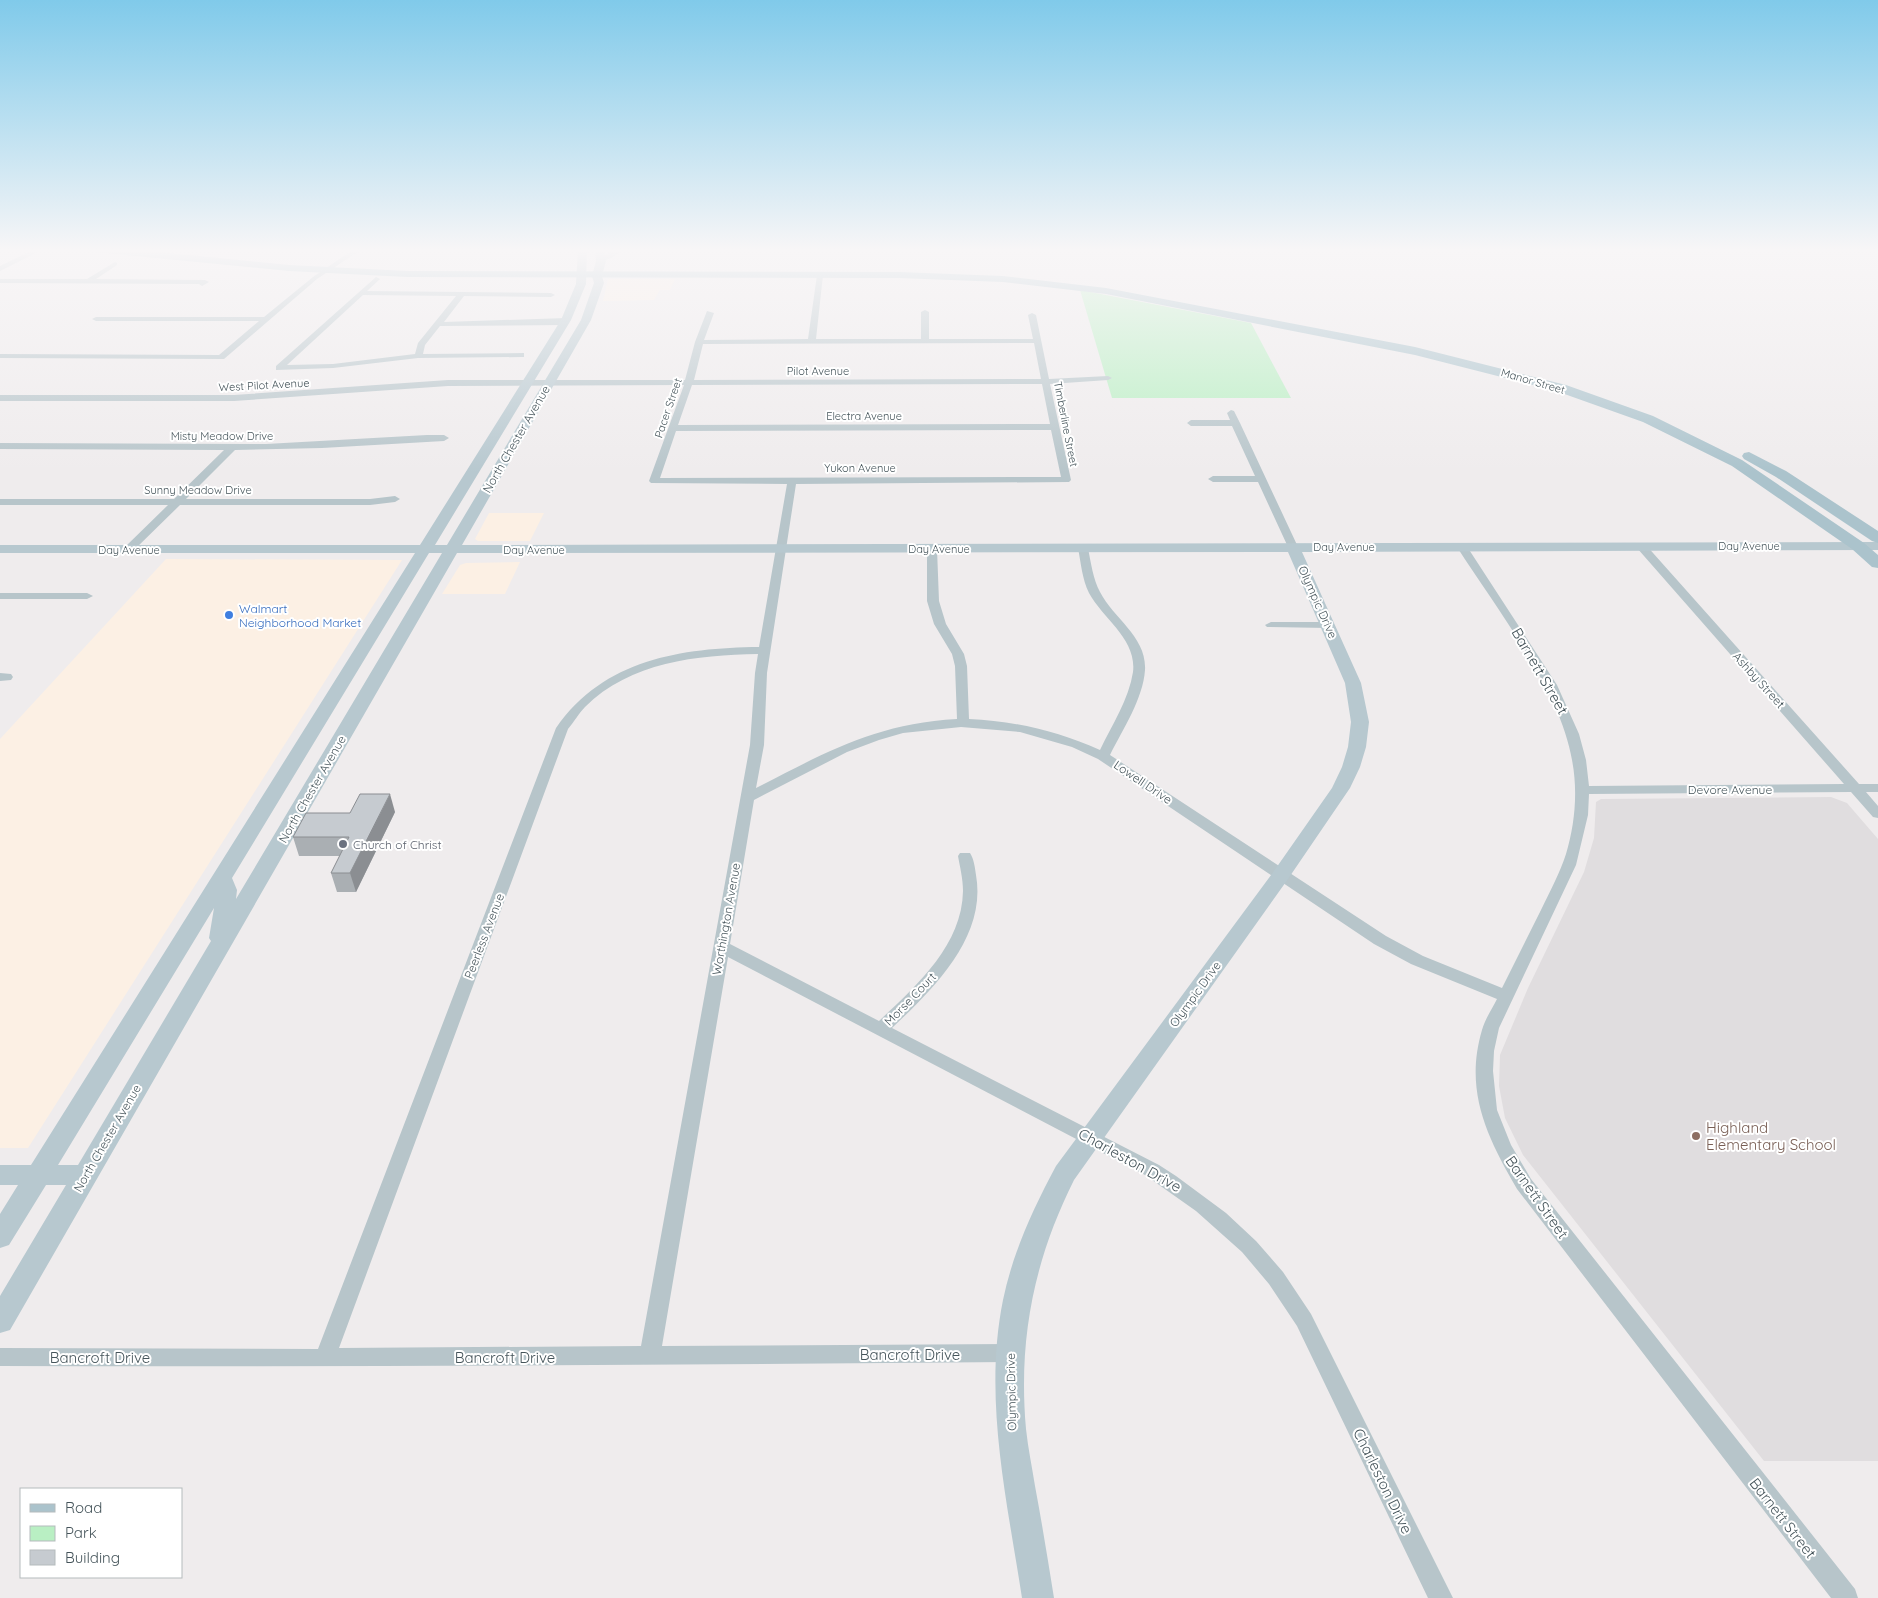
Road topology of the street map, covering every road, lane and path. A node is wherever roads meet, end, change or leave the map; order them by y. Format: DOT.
graph roads {
  1 [pos="261,324"];
  2 [pos="327,324"];
  3 [pos="438,324"];
  4 [pos="465,324"];
  5 [pos="564,324"];
  6 [pos="582,324"];
  7 [pos="706,324"];
  8 [pos="814,324"];
  9 [pos="925,324"];
  10 [pos="1034,324"];
  11 [pos="1274,324"];
  12 [pos="1308,324"];
  13 [pos="1038,341"];
  14 [pos="699,342"];
  15 [pos="812,342"];
  16 [pos="925,342"];
  17 [pos="521,355"];
  18 [pos="0,356"];
  19 [pos="418,356"];
  20 [pos="1108,378"];
  21 [pos="1046,381"];
  22 [pos="528,382"];
  23 [pos="549,382"];
  24 [pos="689,382"];
  25 [pos="0,398"];
  26 [pos="1231,412"];
  27 [pos="1191,423"];
  28 [pos="1236,423"];
  29 [pos="1055,427"];
  30 [pos="673,428"];
  31 [pos="444,438"];
  32 [pos="0,446"];
  33 [pos="233,447"];
  34 [pos="1213,479"];
  35 [pos="1262,479"];
  36 [pos="1066,480"];
  37 [pos="654,481"];
  38 [pos="792,481"];
  39 [pos="396,499"];
  40 [pos="0,502"];
  41 [pos="176,503"];
  42 [pos="1878,538"];
  43 [pos="1641,546"];
  44 [pos="1858,546"];
  45 [pos="1878,546"];
  46 [pos="1293,547"];
  47 [pos="1462,547"];
  48 [pos="1083,548"];
  49 [pos="0,549"];
  50 [pos="781,549"];
  51 [pos="932,549"];
  52 [pos="128,550"];
  53 [pos="425,550"];
  54 [pos="451,550"];
  55 [pos="1878,563"];
  56 [pos="0,596"];
  57 [pos="86,596"];
  58 [pos="1271,625"];
  59 [pos="1328,625"];
  60 [pos="765,650"];
  61 [pos="332,699"];
  62 [pos="963,723"];
  63 [pos="340,740"];
  64 [pos="302,749"];
  65 [pos="1103,756"];
  66 [pos="313,786"];
  67 [pos="1855,788"];
  68 [pos="1878,788"];
  69 [pos="1582,790"];
  70 [pos="748,798"];
  71 [pos="1878,814"];
  72 [pos="965,856"];
  73 [pos="1282,875"];
  74 [pos="222,876"];
  75 [pos="722,946"];
  76 [pos="218,949"];
  77 [pos="1506,996"];
  78 [pos="881,1029"];
  79 [pos="1090,1137"];
  80 [pos="0,1175"];
  81 [pos="38,1175"];
  82 [pos="86,1175"];
  83 [pos="0,1237"];
  84 [pos="0,1321"];
  85 [pos="1010,1353"];
  86 [pos="650,1356"];
  87 [pos="0,1357"];
  88 [pos="325,1358"];
  89 [pos="1038,1598"];
  90 [pos="1441,1598"];
  91 [pos="1846,1598"];
  1 -- 18 [label="street"];
  2 -- 19 [label="street"];
  3 -- 4 [label="street"];
  3 -- 19 [label="street"];
  5 -- 22 [label="main road, North Chester Avenue"];
  6 -- 23 [label="main road, North Chester Avenue"];
  7 -- 14 [label="street, Pacer Street"];
  8 -- 15 [label="street"];
  9 -- 16 [label="street"];
  10 -- 13 [label="street, Timberline Street"];
  11 -- 44 [label="main road, Manor Street"];
  12 -- 42 [label="main road, Manor Street"];
  13 -- 16 [label="street"];
  13 -- 21 [label="street, Timberline Street"];
  14 -- 15 [label="street"];
  14 -- 24 [label="street, Pacer Street"];
  15 -- 16 [label="street"];
  17 -- 19 [label="street"];
  20 -- 21 [label="street, Pilot Avenue"];
  21 -- 24 [label="street, Pilot Avenue"];
  21 -- 29 [label="street, Timberline Street"];
  22 -- 23 [label="street, Pilot Avenue"];
  22 -- 25 [label="street, West Pilot Avenue"];
  22 -- 53 [label="main road, North Chester Avenue"];
  23 -- 24 [label="street, Pilot Avenue"];
  23 -- 54 [label="main road, North Chester Avenue"];
  24 -- 30 [label="street, Pacer Street"];
  26 -- 28 [label="street, Olympic Drive"];
  27 -- 28 [label="street"];
  28 -- 35 [label="street, Olympic Drive"];
  29 -- 30 [label="street, Electra Avenue"];
  29 -- 36 [label="street, Timberline Street"];
  30 -- 37 [label="street, Pacer Street"];
  31 -- 33 [label="street, Misty Meadow Drive"];
  32 -- 33 [label="street, Misty Meadow Drive"];
  33 -- 41 [label="street"];
  34 -- 35 [label="street"];
  35 -- 46 [label="street, Olympic Drive"];
  36 -- 38 [label="street, Yukon Avenue"];
  37 -- 38 [label="street, Yukon Avenue"];
  38 -- 50 [label="street, Worthington Avenue"];
  39 -- 41 [label="street, Sunny Meadow Drive"];
  40 -- 41 [label="street, Sunny Meadow Drive"];
  41 -- 52 [label="street"];
  43 -- 44 [label="main road, Day Avenue"];
  43 -- 47 [label="main road, Day Avenue"];
  43 -- 67 [label="street, Ashby Street"];
  44 -- 45 [label="main road, Day Avenue"];
  44 -- 55 [label="main road, Manor Street"];
  46 -- 47 [label="main road, Day Avenue"];
  46 -- 48 [label="main road, Day Avenue"];
  46 -- 59 [label="main road, Olympic Drive"];
  47 -- 69 [label="street, Barnett Street"];
  48 -- 51 [label="main road, Day Avenue"];
  48 -- 65 [label="street"];
  49 -- 52 [label="main road, Day Avenue"];
  50 -- 51 [label="main road, Day Avenue"];
  50 -- 54 [label="main road, Day Avenue"];
  50 -- 60 [label="street, Worthington Avenue"];
  51 -- 62 [label="street"];
  52 -- 53 [label="main road, Day Avenue"];
  53 -- 54 [label="main road, Day Avenue"];
  53 -- 61 [label="main road, North Chester Avenue"];
  54 -- 63 [label="main road, North Chester Avenue"];
  56 -- 57 [label="street"];
  58 -- 59 [label="street"];
  59 -- 73 [label="main road, Olympic Drive"];
  60 -- 70 [label="street, Worthington Avenue"];
  60 -- 88 [label="street, Peerless Avenue"];
  61 -- 63 [label="main road"];
  61 -- 64 [label="main road, North Chester Avenue"];
  62 -- 65 [label="street, Lowell Drive"];
  62 -- 70 [label="street, Lowell Drive"];
  63 -- 66 [label="main road, North Chester Avenue"];
  64 -- 66 [label="main road"];
  64 -- 74 [label="main road, North Chester Avenue"];
  65 -- 73 [label="street, Lowell Drive"];
  66 -- 76 [label="main road, North Chester Avenue"];
  67 -- 68 [label="street, Devore Avenue"];
  67 -- 69 [label="street, Devore Avenue"];
  67 -- 71 [label="street, Ashby Street"];
  69 -- 77 [label="street, Barnett Street"];
  70 -- 75 [label="street, Worthington Avenue"];
  72 -- 78 [label="street, Morse Court"];
  73 -- 77 [label="street, Lowell Drive"];
  73 -- 79 [label="main road, Olympic Drive"];
  74 -- 76 [label="main road"];
  74 -- 81 [label="main road, North Chester Avenue"];
  75 -- 78 [label="street, Charleston Drive"];
  75 -- 86 [label="street, Worthington Avenue"];
  76 -- 82 [label="main road, North Chester Avenue"];
  77 -- 91 [label="street, Barnett Street"];
  78 -- 79 [label="street, Charleston Drive"];
  79 -- 85 [label="main road, Olympic Drive"];
  79 -- 90 [label="street, Charleston Drive"];
  80 -- 81 [label="main road"];
  81 -- 82 [label="main road"];
  81 -- 83 [label="main road, North Chester Avenue"];
  82 -- 84 [label="main road, North Chester Avenue"];
  85 -- 86 [label="street, Bancroft Drive"];
  85 -- 89 [label="main road, Olympic Drive"];
  86 -- 88 [label="street, Bancroft Drive"];
  87 -- 88 [label="street, Bancroft Drive"];
}
